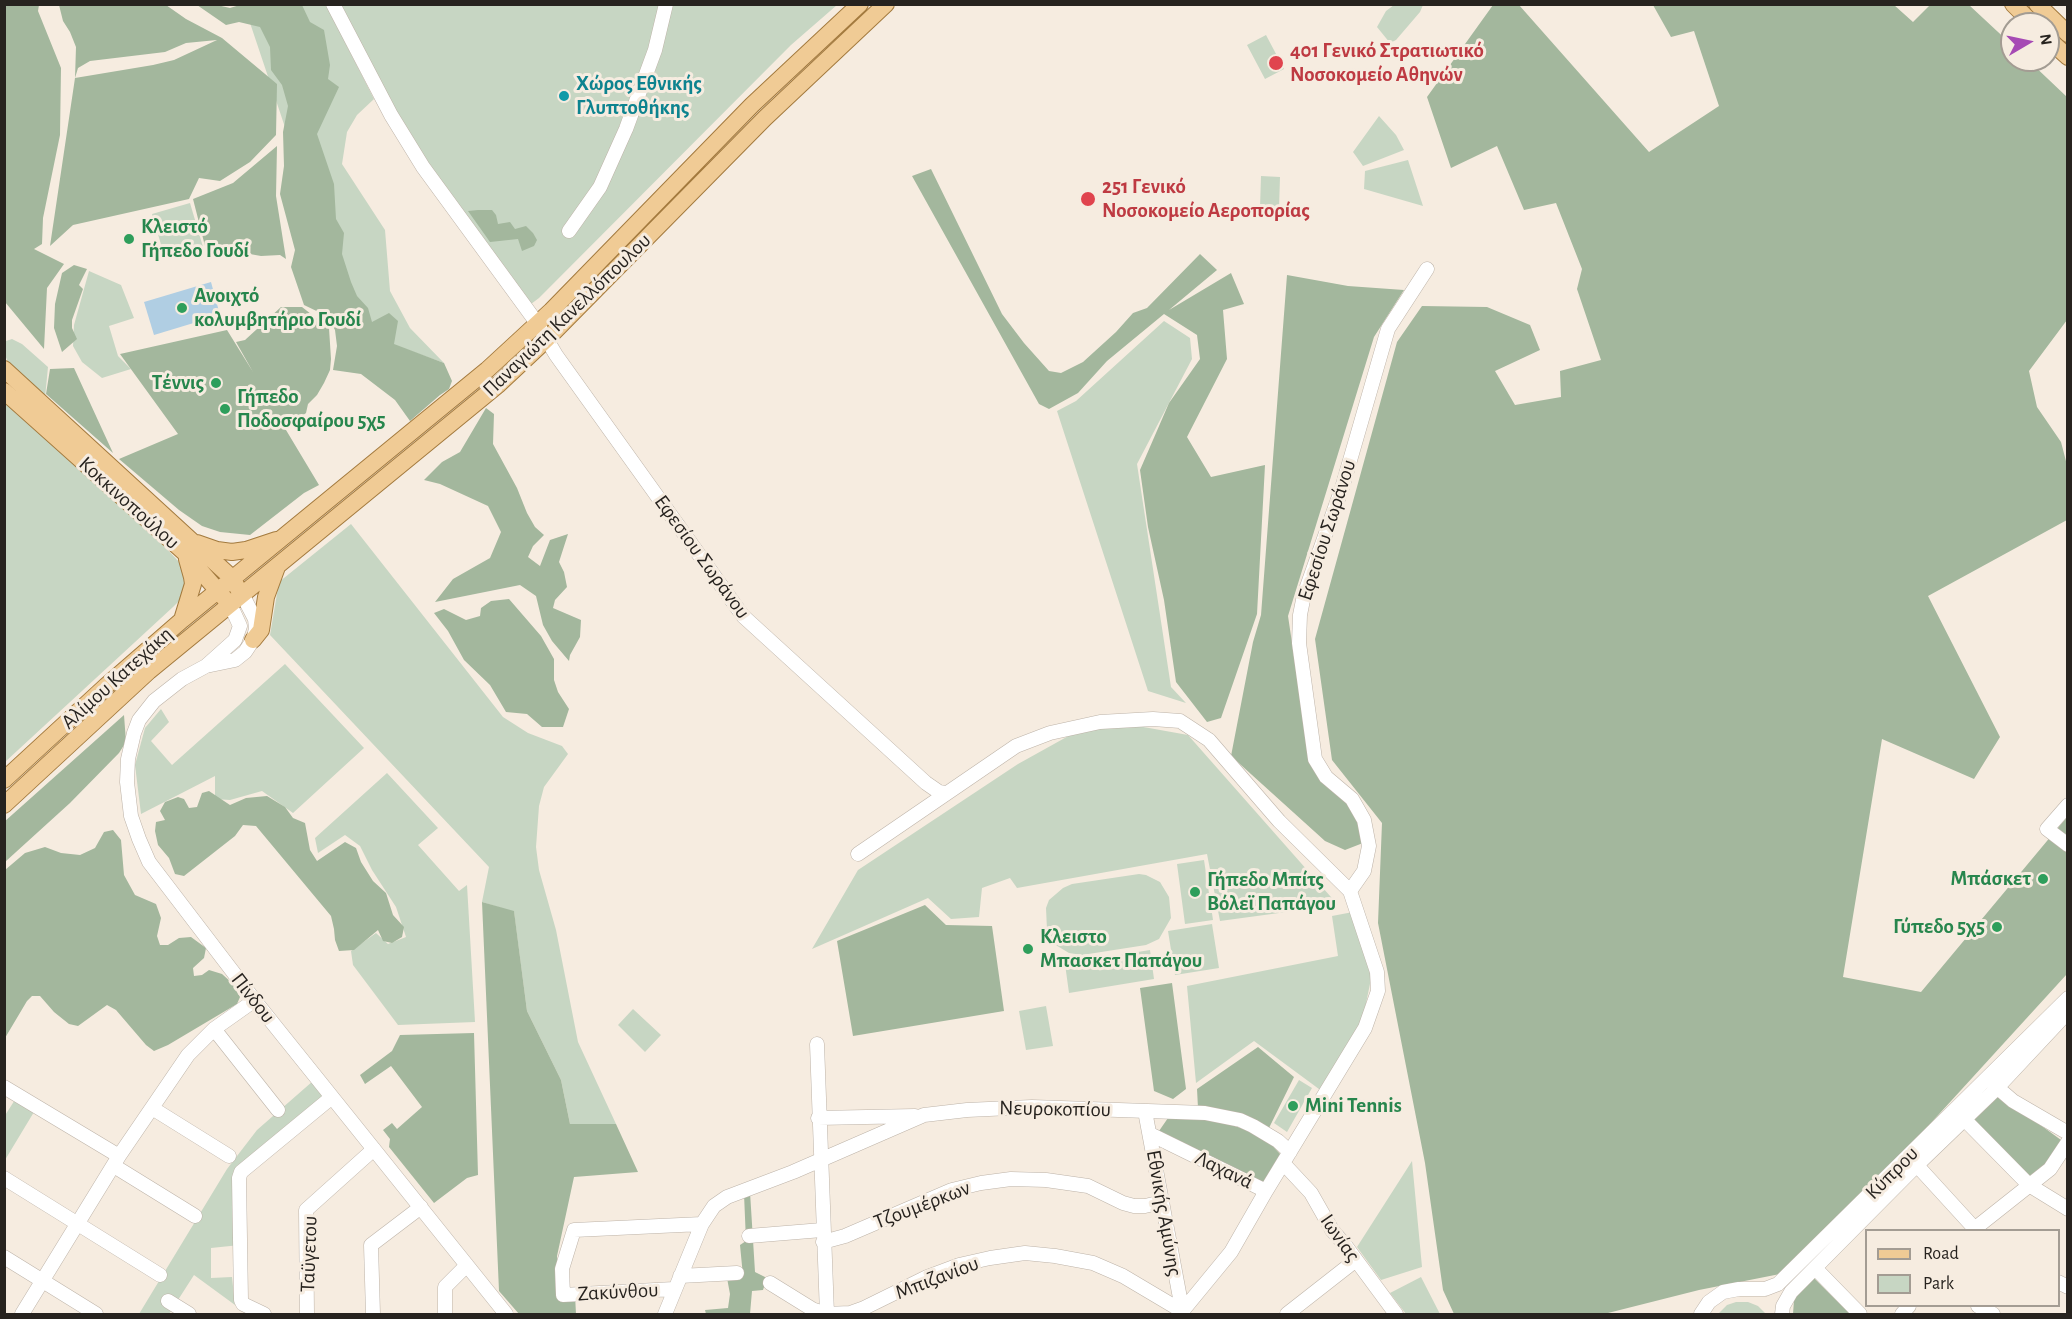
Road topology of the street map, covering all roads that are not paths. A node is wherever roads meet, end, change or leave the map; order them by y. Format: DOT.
graph roads {
  1 [pos="333,4"];
  2 [pos="666,4"];
  3 [pos="860,4"];
  4 [pos="886,4"];
  5 [pos="2037,4"];
  6 [pos="2067,34"];
  7 [pos="569,231"];
  8 [pos="1427,269"];
  9 [pos="537,323"];
  10 [pos="547,339"];
  11 [pos="6,369"];
  12 [pos="4,391"];
  13 [pos="285,537"];
  14 [pos="187,546"];
  15 [pos="278,566"];
  16 [pos="233,579"];
  17 [pos="218,591"];
  18 [pos="236,599"];
  19 [pos="182,620"];
  20 [pos="253,640"];
  21 [pos="206,666"];
  22 [pos="4,780"];
  23 [pos="945,793"];
  24 [pos="4,805"];
  25 [pos="2067,805"];
  26 [pos="2067,845"];
  27 [pos="858,854"];
  28 [pos="1350,891"];
  29 [pos="2067,998"];
  30 [pos="255,1000"];
  31 [pos="2067,1012"];
  32 [pos="214,1029"];
  33 [pos="817,1044"];
  34 [pos="1987,1077"];
  35 [pos="4,1087"];
  36 [pos="1997,1088"];
  37 [pos="332,1097"];
  38 [pos="152,1107"];
  39 [pos="278,1110"];
  40 [pos="1145,1111"];
  41 [pos="924,1115"];
  42 [pos="818,1118"];
  43 [pos="1965,1120"];
  44 [pos="2067,1133"];
  45 [pos="1150,1134"];
  46 [pos="2067,1142"];
  47 [pos="374,1149"];
  48 [pos="229,1156"];
  49 [pos="1287,1158"];
  50 [pos="820,1160"];
  51 [pos="116,1161"];
  52 [pos="1913,1161"];
  53 [pos="4,1178"];
  54 [pos="2029,1185"];
  55 [pos="1266,1191"];
  56 [pos="1162,1202"];
  57 [pos="421,1207"];
  58 [pos="2067,1209"];
  59 [pos="195,1216"];
  60 [pos="76,1224"];
  61 [pos="702,1224"];
  62 [pos="1974,1229"];
  63 [pos="1976,1229"];
  64 [pos="749,1236"];
  65 [pos="823,1236"];
  66 [pos="4,1257"];
  67 [pos="1356,1260"];
  68 [pos="467,1265"];
  69 [pos="1815,1268"];
  70 [pos="737,1273"];
  71 [pos="160,1275"];
  72 [pos="42,1281"];
  73 [pos="677,1283"];
  74 [pos="770,1283"];
  75 [pos="168,1301"];
  76 [pos="1182,1313"];
  77 [pos="22,1314"];
  78 [pos="96,1314"];
  79 [pos="189,1314"];
  80 [pos="264,1314"];
  81 [pos="307,1314"];
  82 [pos="373,1314"];
  83 [pos="445,1314"];
  84 [pos="506,1314"];
  85 [pos="665,1314"];
  86 [pos="826,1314"];
  87 [pos="1287,1314"];
  88 [pos="1396,1314"];
  89 [pos="1701,1314"];
  90 [pos="1782,1314"];
  91 [pos="1860,1314"];
  1 -- 9 [label="street, Εφεσίου Σωράνου"];
  2 -- 7 [label="street"];
  3 -- 9 [label="main road, Παναγιώτη Κανελλόπουλου"];
  4 -- 10 [label="main road, Παναγιώτη Κανελλόπουλου"];
  5 -- 6 [label="main road"];
  8 -- 28 [label="street, Εφεσίου Σωράνου"];
  9 -- 10 [label="street, Εφεσίου Σωράνου"];
  9 -- 13 [label="main road, Παναγιώτη Κανελλόπουλου"];
  10 -- 15 [label="main road, Παναγιώτη Κανελλόπουλου"];
  10 -- 23 [label="street, Εφεσίου Σωράνου"];
  11 -- 14 [label="main road, Κοκκινοπούλου"];
  12 -- 14 [label="main road, Κοκκινοπούλου"];
  13 -- 14 [label="main road"];
  13 -- 16 [label="main road, Παναγιώτη Κανελλόπουλου"];
  14 -- 16 [label="main road, Κοκκινοπούλου"];
  14 -- 17 [label="main road, Κοκκινοπούλου"];
  14 -- 19 [label="main road"];
  15 -- 18 [label="main road, Παναγιώτη Κανελλόπουλου"];
  15 -- 20 [label="main road"];
  16 -- 17 [label="main road, Αλίμου Κατεχάκη"];
  16 -- 18 [label="main road, Κοκκινοπούλου"];
  17 -- 18 [label="main road, Κοκκινοπούλου"];
  17 -- 19 [label="main road, Αλίμου Κατεχάκη"];
  18 -- 20 [label="street"];
  18 -- 21 [label="street, Πίνδου"];
  18 -- 24 [label="main road, Αλίμου Κατεχάκη"];
  19 -- 22 [label="main road, Αλίμου Κατεχάκη"];
  20 -- 21 [label="street, Πίνδου"];
  21 -- 30 [label="street, Πίνδου"];
  23 -- 27 [label="street"];
  23 -- 28 [label="street"];
  25 -- 26 [label="street"];
  28 -- 49 [label="street"];
  29 -- 34 [label="street, Κύπρου"];
  30 -- 32 [label="street"];
  30 -- 37 [label="street, Πίνδου"];
  31 -- 36 [label="street, Κύπρου"];
  32 -- 38 [label="street"];
  32 -- 39 [label="street"];
  33 -- 42 [label="street"];
  34 -- 36 [label="street"];
  34 -- 52 [label="street, Κύπρου"];
  35 -- 51 [label="street"];
  36 -- 43 [label="street, Κύπρου"];
  36 -- 44 [label="street"];
  37 -- 47 [label="street, Πίνδου"];
  37 -- 80 [label="street"];
  38 -- 48 [label="street"];
  38 -- 51 [label="street"];
  40 -- 41 [label="street, Νευροκοπίου"];
  40 -- 45 [label="street, Εθνικής Αμύνης"];
  40 -- 49 [label="street, Νευροκοπίου"];
  41 -- 42 [label="street"];
  41 -- 50 [label="street, Νευροκοπίου"];
  42 -- 50 [label="street"];
  43 -- 52 [label="street, Κύπρου"];
  43 -- 54 [label="street"];
  45 -- 55 [label="street, Λαχανά"];
  45 -- 56 [label="street, Εθνικής Αμύνης"];
  46 -- 54 [label="street"];
  47 -- 57 [label="street, Πίνδου"];
  47 -- 81 [label="street, Ταϋγετου"];
  49 -- 55 [label="street"];
  49 -- 67 [label="street, Ιωνίας"];
  50 -- 61 [label="street, Νευροκοπίου"];
  50 -- 65 [label="street"];
  51 -- 59 [label="street"];
  51 -- 60 [label="street"];
  52 -- 62 [label="street"];
  52 -- 69 [label="street, Κύπρου"];
  52 -- 89 [label="street, Κύπρου"];
  53 -- 60 [label="street"];
  54 -- 58 [label="street"];
  54 -- 63 [label="street"];
  55 -- 76 [label="street"];
  56 -- 65 [label="street, Τζουμέρκων"];
  56 -- 76 [label="street, Εθνικής Αμύνης"];
  57 -- 68 [label="street, Πίνδου"];
  57 -- 82 [label="street"];
  60 -- 71 [label="street"];
  60 -- 72 [label="street"];
  61 -- 73 [label="street, Νευροκοπίου"];
  61 -- 73 [label="street, Ζακύνθου"];
  64 -- 65 [label="street, Τζουμέρκων"];
  65 -- 86 [label="street"];
  66 -- 72 [label="street"];
  67 -- 87 [label="street"];
  67 -- 88 [label="street, Ιωνίας"];
  68 -- 83 [label="street"];
  68 -- 84 [label="street, Πίνδου"];
  69 -- 90 [label="street, Κύπρου"];
  69 -- 91 [label="street"];
  70 -- 73 [label="street, Ζακύνθου"];
  72 -- 77 [label="street"];
  72 -- 78 [label="street"];
  73 -- 85 [label="street, Νευροκοπίου"];
  74 -- 86 [label="street"];
  75 -- 79 [label="street"];
  76 -- 86 [label="street, Μπιζανίου"];
}
